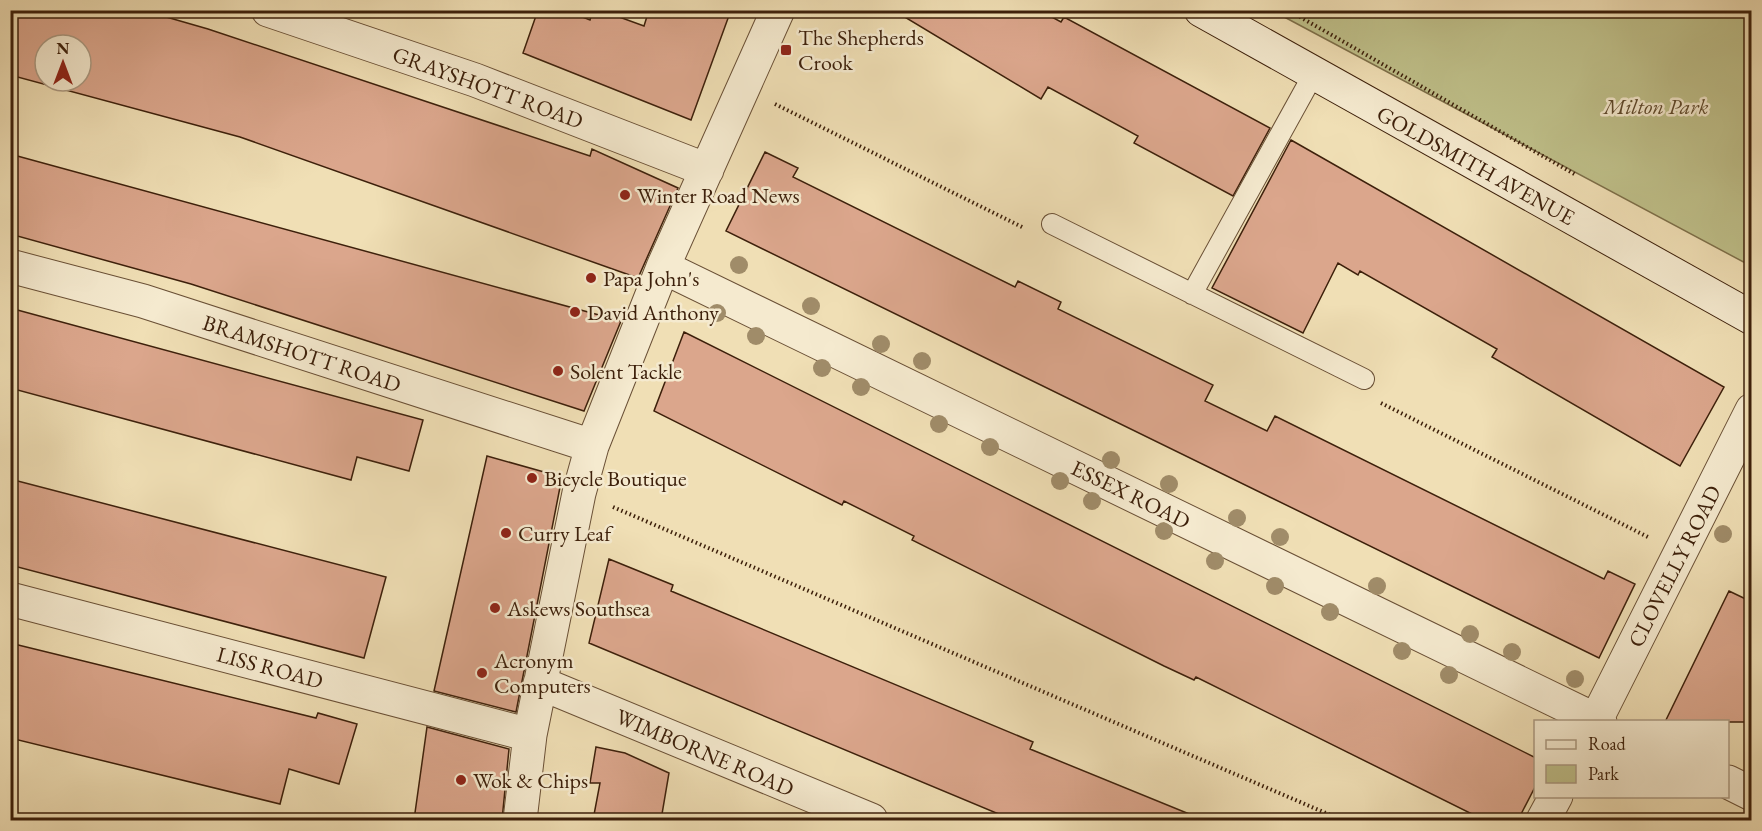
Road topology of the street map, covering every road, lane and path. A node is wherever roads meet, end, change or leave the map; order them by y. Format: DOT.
graph roads {
  1 [pos="268,10"];
  2 [pos="778,10"];
  3 [pos="1201,10"];
  4 [pos="1288,10"];
  5 [pos="1313,75"];
  6 [pos="743,88"];
  7 [pos="706,170"];
  8 [pos="1587,181"];
  9 [pos="1052,224"];
  10 [pos="10,266"];
  11 [pos="663,267"];
  12 [pos="1192,294"];
  13 [pos="1752,318"];
  14 [pos="1364,379"];
  15 [pos="1752,410"];
  16 [pos="592,446"];
  17 [pos="579,493"];
  18 [pos="1681,554"];
  19 [pos="10,599"];
  20 [pos="540,683"];
  21 [pos="1595,720"];
  22 [pos="1598,720"];
  23 [pos="530,735"];
  24 [pos="1729,782"];
  25 [pos="1752,794"];
  26 [pos="1555,798"];
  27 [pos="520,820"];
  28 [pos="871,820"];
  29 [pos="1342,820"];
  30 [pos="1543,820"];
  1 -- 7 [label="street, GRAYSHOTT ROAD"];
  2 -- 6 [label="street"];
  3 -- 5 [label="street, GOLDSMITH AVENUE"];
  4 -- 8 [label="path"];
  5 -- 12 [label="lane"];
  5 -- 13 [label="street, GOLDSMITH AVENUE"];
  6 -- 7 [label="street"];
  6 -- 9 [label="path"];
  7 -- 11 [label="street"];
  9 -- 12 [label="lane"];
  10 -- 16 [label="street, BRAMSHOTT ROAD"];
  11 -- 16 [label="street"];
  11 -- 21 [label="street, ESSEX ROAD"];
  12 -- 14 [label="lane"];
  14 -- 18 [label="path"];
  15 -- 18 [label="street, CLOVELLY ROAD"];
  16 -- 17 [label="street"];
  17 -- 20 [label="street"];
  17 -- 29 [label="path"];
  18 -- 22 [label="street, CLOVELLY ROAD"];
  19 -- 23 [label="street, LISS ROAD"];
  20 -- 23 [label="street"];
  20 -- 28 [label="street, WIMBORNE ROAD"];
  23 -- 27 [label="street"];
  24 -- 25 [label="street"];
  26 -- 30 [label="street"];
}
